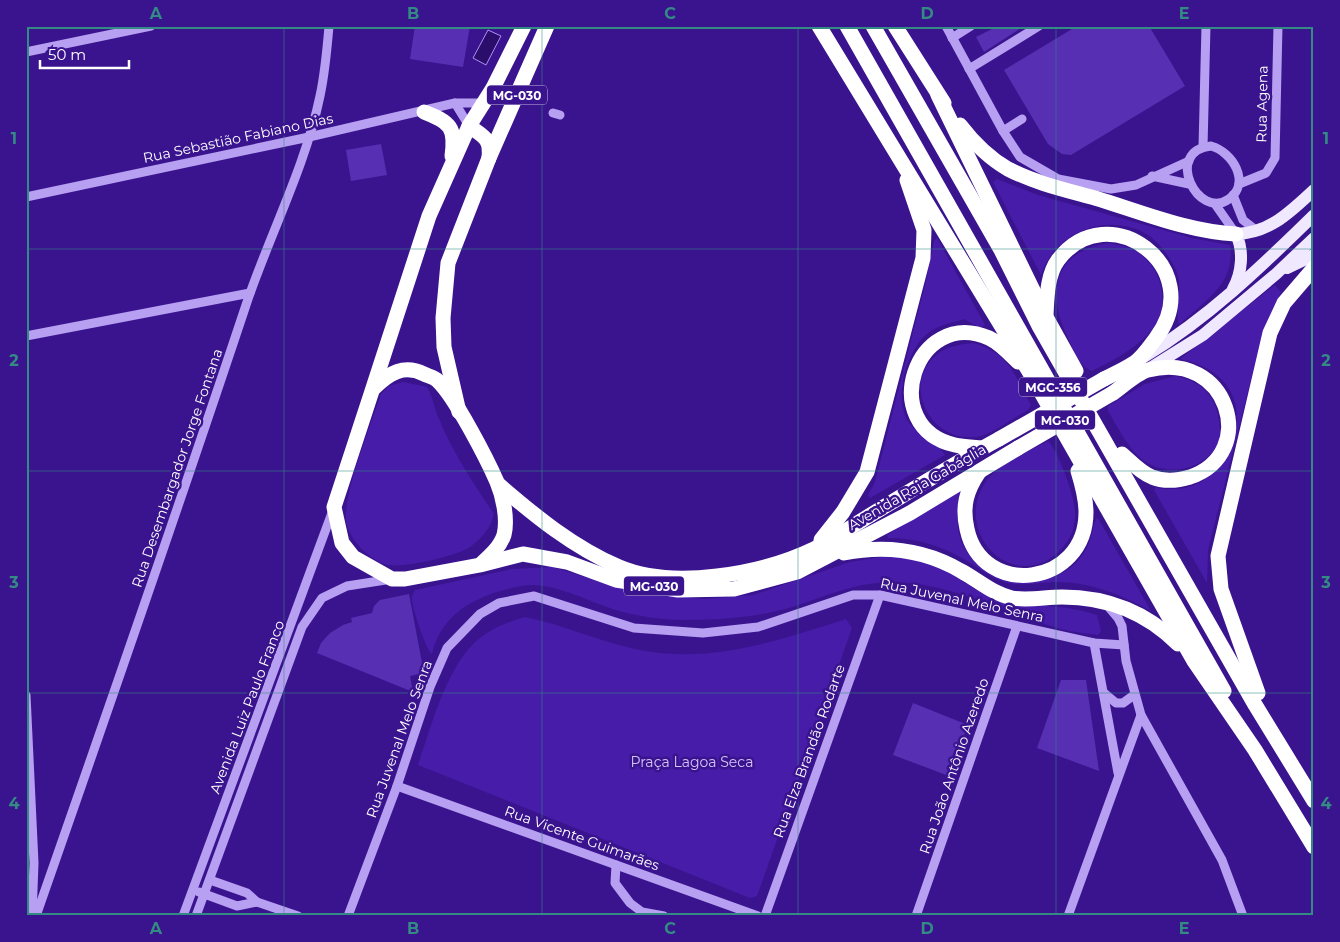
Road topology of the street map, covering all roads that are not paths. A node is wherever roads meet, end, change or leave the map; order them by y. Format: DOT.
graph roads {
  1 [pos="151,26"];
  2 [pos="329,26"];
  3 [pos="524,26"];
  4 [pos="548,26"];
  5 [pos="818,26"];
  6 [pos="847,26"];
  7 [pos="873,26"];
  8 [pos="895,26"];
  9 [pos="971,26"];
  10 [pos="1039,26"];
  11 [pos="1206,26"];
  12 [pos="1278,26"];
  13 [pos="950,30"];
  14 [pos="26,52"];
  15 [pos="969,68"];
  16 [pos="938,95"];
  17 [pos="455,103"];
  18 [pos="484,103"];
  19 [pos="424,112"];
  20 [pos="1022,119"];
  21 [pos="469,126"];
  22 [pos="1003,131"];
  23 [pos="309,137"];
  24 [pos="1203,147"];
  25 [pos="898,153"];
  26 [pos="489,158"];
  27 [pos="1189,161"];
  28 [pos="451,167"];
  29 [pos="1239,174"];
  30 [pos="1152,176"];
  31 [pos="1259,176"];
  32 [pos="1189,184"];
  33 [pos="1239,184"];
  34 [pos="1314,190"];
  35 [pos="1314,195"];
  36 [pos="1233,196"];
  37 [pos="26,197"];
  38 [pos="1215,204"];
  39 [pos="1314,214"];
  40 [pos="1256,231"];
  41 [pos="1236,234"];
  42 [pos="1314,238"];
  43 [pos="1314,256"];
  44 [pos="1268,259"];
  45 [pos="1314,268"];
  46 [pos="1276,274"];
  47 [pos="250,293"];
  48 [pos="1230,296"];
  49 [pos="1046,317"];
  50 [pos="26,336"];
  51 [pos="1141,366"];
  52 [pos="1030,373"];
  53 [pos="372,391"];
  54 [pos="459,412"];
  55 [pos="1070,446"];
  56 [pos="982,448"];
  57 [pos="1122,454"];
  58 [pos="980,469"];
  59 [pos="498,484"];
  60 [pos="334,507"];
  61 [pos="813,550"];
  62 [pos="827,556"];
  63 [pos="480,565"];
  64 [pos="392,579"];
  65 [pos="880,595"];
  66 [pos="1103,601"];
  67 [pos="1139,613"];
  68 [pos="1018,626"];
  69 [pos="1122,626"];
  70 [pos="1094,643"];
  71 [pos="1124,645"];
  72 [pos="1194,661"];
  73 [pos="1104,693"];
  74 [pos="1258,693"];
  75 [pos="26,695"];
  76 [pos="1134,695"];
  77 [pos="1140,715"];
  78 [pos="1255,750"];
  79 [pos="1118,775"];
  80 [pos="398,786"];
  81 [pos="1314,786"];
  82 [pos="1314,801"];
  83 [pos="1314,847"];
  84 [pos="616,865"];
  85 [pos="210,880"];
  86 [pos="195,884"];
  87 [pos="204,894"];
  88 [pos="257,902"];
  89 [pos="34,916"];
  90 [pos="183,916"];
  91 [pos="196,916"];
  92 [pos="298,916"];
  93 [pos="348,916"];
  94 [pos="664,916"];
  95 [pos="758,916"];
  96 [pos="765,916"];
  97 [pos="916,916"];
  98 [pos="1068,916"];
  99 [pos="1243,916"];
  1 -- 14 [label="street"];
  2 -- 23 [label="street, Rua Desembargador Jorge Fontana"];
  3 -- 18 [label="highway, MG-030"];
  4 -- 26 [label="highway, MG-030"];
  5 -- 25 [label="highway, MGC-356"];
  6 -- 78 [label="highway, MGC-356"];
  7 -- 82 [label="highway, MGC-356"];
  8 -- 16 [label="highway, MGC-356"];
  9 -- 13 [label="street"];
  10 -- 15 [label="street"];
  11 -- 24 [label="street"];
  12 -- 31 [label="street, Rua Agena"];
  13 -- 15 [label="street"];
  15 -- 22 [label="street"];
  16 -- 41 [label="highway"];
  16 -- 49 [label="highway, MGC-356"];
  17 -- 18 [label="street, Rua Sebastião Fabiano Dias"];
  17 -- 19 [label="street, Rua Sebastião Fabiano Dias"];
  17 -- 21 [label="street"];
  18 -- 21 [label="highway, MG-030"];
  19 -- 23 [label="street, Rua Sebastião Fabiano Dias"];
  19 -- 28 [label="highway"];
  20 -- 22 [label="street"];
  21 -- 26 [label="highway"];
  21 -- 28 [label="highway, MG-030"];
  22 -- 30 [label="street"];
  23 -- 37 [label="street, Rua Sebastião Fabiano Dias"];
  23 -- 47 [label="street, Rua Desembargador Jorge Fontana"];
  24 -- 27 [label="street"];
  24 -- 29 [label="street"];
  25 -- 52 [label="highway, MGC-356"];
  25 -- 61 [label="highway"];
  26 -- 54 [label="highway, MG-030"];
  27 -- 30 [label="street"];
  27 -- 32 [label="street"];
  28 -- 53 [label="highway, MG-030"];
  29 -- 31 [label="street"];
  29 -- 33 [label="street"];
  30 -- 32 [label="street"];
  31 -- 33 [label="street, Rua Agena"];
  32 -- 38 [label="street"];
  33 -- 36 [label="street"];
  34 -- 40 [label="main road"];
  35 -- 44 [label="main road"];
  36 -- 38 [label="street"];
  36 -- 40 [label="street"];
  38 -- 41 [label="street"];
  39 -- 44 [label="main road"];
  40 -- 41 [label="main road"];
  41 -- 48 [label="main road"];
  42 -- 46 [label="main road, Avenida Raja Gabáglia"];
  43 -- 46 [label="main road"];
  44 -- 48 [label="main road, Avenida Raja Gabáglia"];
  45 -- 74 [label="highway"];
  46 -- 51 [label="main road, Avenida Raja Gabáglia"];
  47 -- 50 [label="street"];
  47 -- 89 [label="street, Rua Desembargador Jorge Fontana"];
  48 -- 51 [label="main road, Avenida Raja Gabáglia"];
  49 -- 51 [label="highway"];
  49 -- 57 [label="highway, MGC-356"];
  51 -- 56 [label="highway, Avenida Raja Gabáglia / MG-030, bridge"];
  51 -- 57 [label="highway"];
  51 -- 58 [label="highway, Avenida Raja Gabáglia / MG-030, bridge"];
  52 -- 55 [label="highway, MGC-356"];
  52 -- 56 [label="highway"];
  53 -- 54 [label="highway"];
  53 -- 60 [label="highway, MG-030"];
  54 -- 59 [label="highway, MG-030"];
  55 -- 58 [label="highway"];
  55 -- 72 [label="highway, MGC-356"];
  56 -- 61 [label="highway, Avenida Raja Gabáglia / MG-030"];
  57 -- 74 [label="highway, MGC-356"];
  58 -- 62 [label="highway, Avenida Raja Gabáglia / MG-030"];
  59 -- 61 [label="highway, Avenida Raja Gabáglia / MG-030"];
  59 -- 63 [label="highway"];
  60 -- 64 [label="highway"];
  60 -- 86 [label="street, Avenida Luiz Paulo Franco"];
  62 -- 63 [label="highway, Avenida Raja Gabáglia / MG-030"];
  62 -- 66 [label="highway"];
  63 -- 64 [label="highway, MG-030"];
  64 -- 85 [label="street, Avenida Luiz Paulo Franco"];
  65 -- 68 [label="street, Rua Juvenal Melo Senra"];
  65 -- 80 [label="street, Rua Juvenal Melo Senra"];
  65 -- 96 [label="street, Rua Elza Brandão Rodarte"];
  66 -- 67 [label="highway"];
  66 -- 69 [label="street"];
  67 -- 69 [label="street"];
  67 -- 72 [label="highway"];
  68 -- 70 [label="street, Rua Juvenal Melo Senra"];
  68 -- 97 [label="street, Rua João Antônio Azeredo"];
  69 -- 71 [label="street"];
  70 -- 71 [label="street, Rua Juvenal Melo Senra"];
  70 -- 73 [label="street"];
  71 -- 76 [label="street"];
  72 -- 78 [label="highway, MGC-356"];
  73 -- 76 [label="street"];
  73 -- 79 [label="street"];
  74 -- 81 [label="highway, MGC-356"];
  75 -- 89 [label="street"];
  76 -- 77 [label="street"];
  77 -- 79 [label="street"];
  77 -- 99 [label="street"];
  78 -- 83 [label="highway, MGC-356"];
  79 -- 98 [label="street"];
  80 -- 84 [label="street, Rua Vicente Guimarães"];
  80 -- 93 [label="street, Rua Juvenal Melo Senra"];
  84 -- 94 [label="street"];
  84 -- 95 [label="street, Rua Vicente Guimarães"];
  85 -- 87 [label="street, Avenida Luiz Paulo Franco"];
  85 -- 88 [label="street"];
  86 -- 87 [label="street"];
  86 -- 90 [label="street, Avenida Luiz Paulo Franco"];
  87 -- 88 [label="street"];
  87 -- 91 [label="street, Avenida Luiz Paulo Franco"];
  88 -- 92 [label="street"];
}
